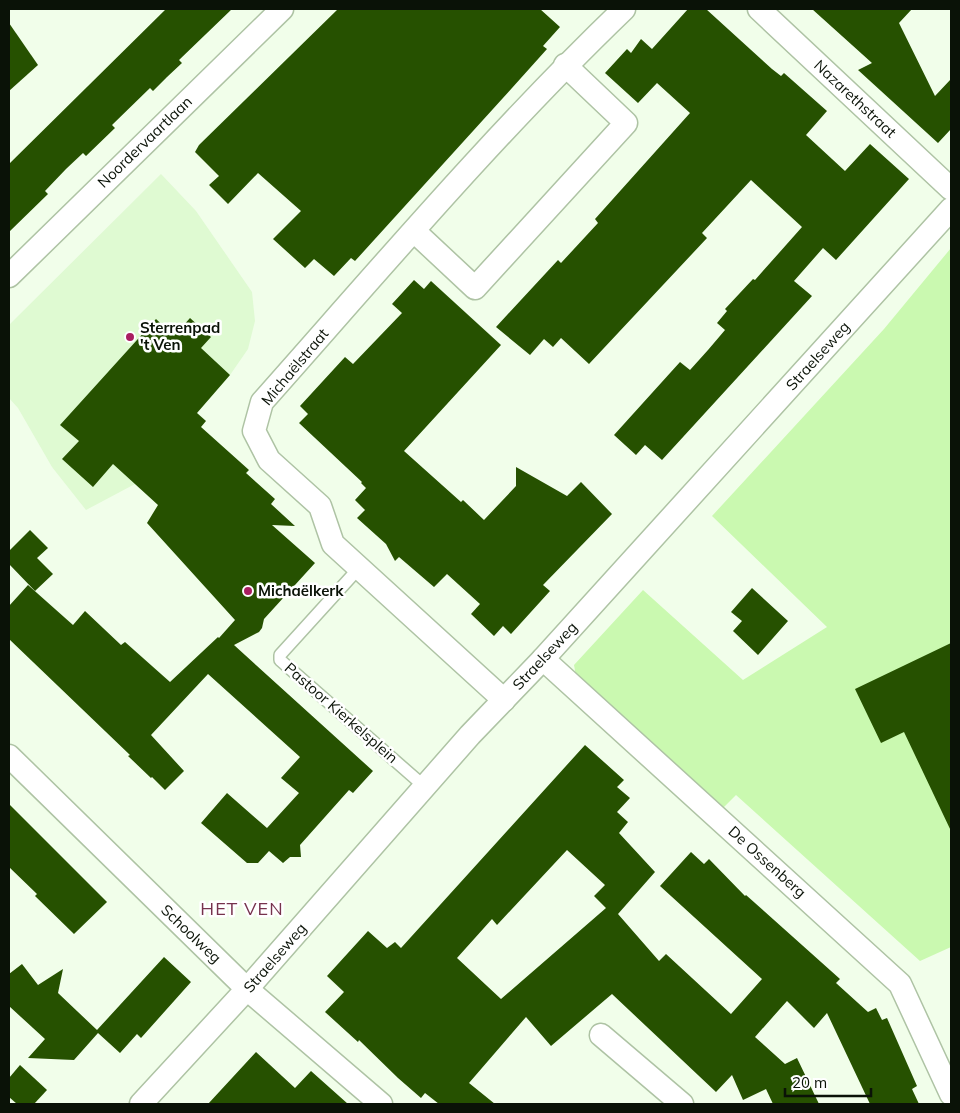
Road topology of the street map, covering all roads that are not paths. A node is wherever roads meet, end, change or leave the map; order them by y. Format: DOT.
graph roads {
  1 [pos="282,9"];
  2 [pos="624,9"];
  3 [pos="759,9"];
  4 [pos="565,65"];
  5 [pos="951,189"];
  6 [pos="951,209"];
  7 [pos="414,231"];
  8 [pos="9,276"];
  9 [pos="359,568"];
  10 [pos="543,659"];
  11 [pos="504,700"];
  12 [pos="9,756"];
  13 [pos="425,787"];
  14 [pos="247,989"];
  15 [pos="601,1035"];
  16 [pos="951,1094"];
  17 [pos="141,1104"];
  18 [pos="381,1104"];
  19 [pos="682,1104"];
  1 -- 8 [label="street, Noordervaartlaan"];
  2 -- 4 [label="street, Michaëlstraat"];
  3 -- 5 [label="street, Nazarethstraat"];
  4 -- 7 [label="street, Michaëlstraat"];
  4 -- 7 [label="street"];
  6 -- 10 [label="street, Straelseweg"];
  7 -- 9 [label="street, Michaëlstraat"];
  9 -- 11 [label="street, Michaëlstraat"];
  9 -- 13 [label="lane, Pastoor Kierkelsplein"];
  10 -- 11 [label="street, Straelseweg"];
  10 -- 16 [label="street, De Ossenberg"];
  11 -- 13 [label="street, Straelseweg"];
  12 -- 14 [label="street, Schoolweg"];
  13 -- 14 [label="street, Straelseweg"];
  14 -- 17 [label="street, Straelseweg"];
  14 -- 18 [label="street, Schoolweg"];
  15 -- 19 [label="street"];
}
